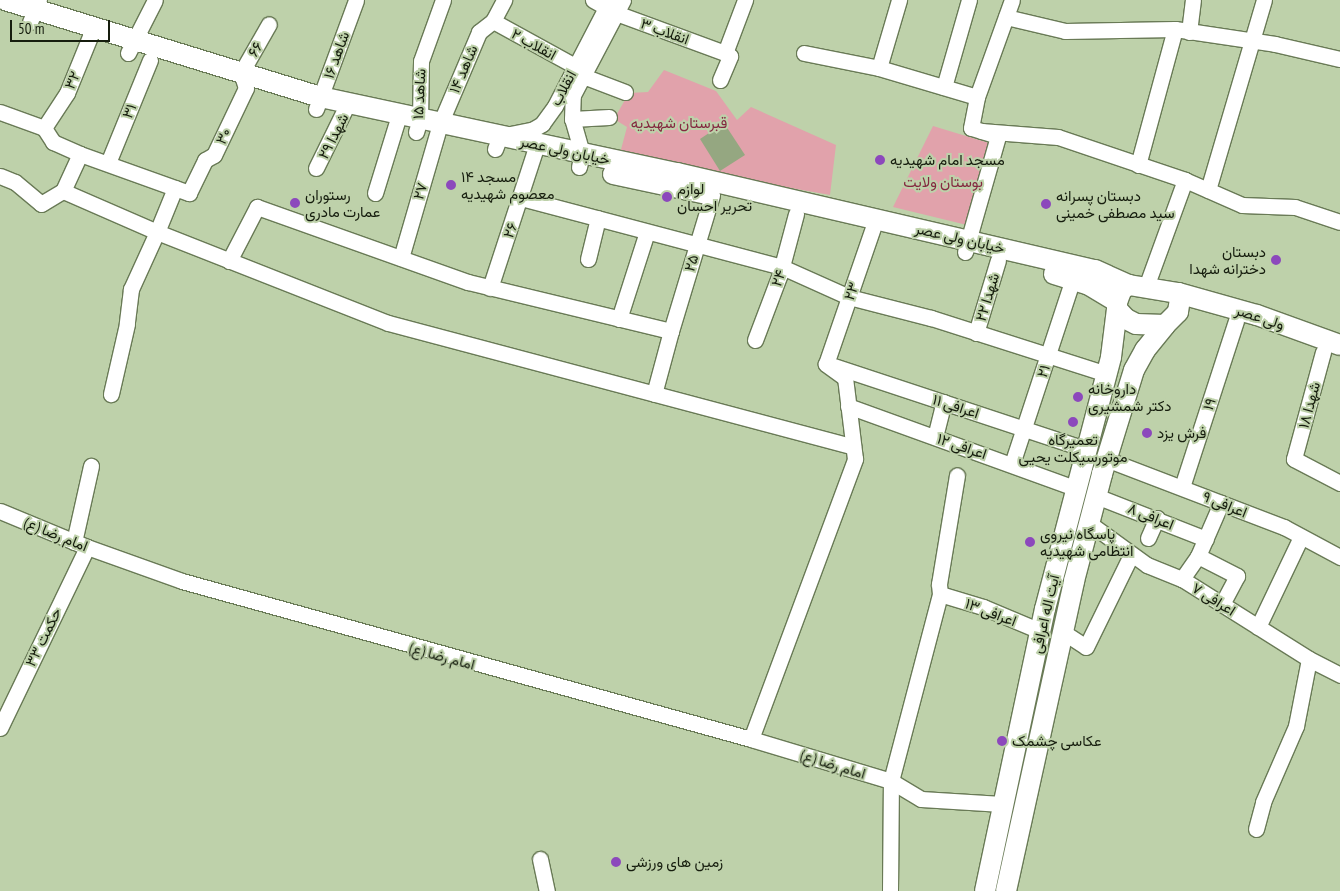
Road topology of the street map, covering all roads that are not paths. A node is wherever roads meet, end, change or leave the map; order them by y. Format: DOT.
graph roads {
  1 [pos="4,0"];
  2 [pos="155,0"];
  3 [pos="356,0"];
  4 [pos="443,0"];
  5 [pos="504,0"];
  6 [pos="744,0"];
  7 [pos="899,0"];
  8 [pos="969,0"];
  9 [pos="1012,0"];
  10 [pos="1193,0"];
  11 [pos="1264,0"];
  12 [pos="610,4"];
  13 [pos="34,10"];
  14 [pos="0,12"];
  15 [pos="1006,17"];
  16 [pos="493,21"];
  17 [pos="269,24"];
  18 [pos="1182,30"];
  19 [pos="91,35"];
  20 [pos="1251,40"];
  21 [pos="130,47"];
  22 [pos="725,53"];
  23 [pos="804,53"];
  24 [pos="1340,59"];
  25 [pos="150,60"];
  26 [pos="879,68"];
  27 [pos="579,71"];
  28 [pos="243,80"];
  29 [pos="720,80"];
  30 [pos="944,87"];
  31 [pos="625,92"];
  32 [pos="977,97"];
  33 [pos="319,103"];
  34 [pos="346,110"];
  35 [pos="0,112"];
  36 [pos="608,117"];
  37 [pos="572,119"];
  38 [pos="398,121"];
  39 [pos="418,126"];
  40 [pos="44,128"];
  41 [pos="438,130"];
  42 [pos="981,131"];
  43 [pos="498,142"];
  44 [pos="535,150"];
  45 [pos="80,154"];
  46 [pos="581,160"];
  47 [pos="108,163"];
  48 [pos="1138,165"];
  49 [pos="316,168"];
  50 [pos="0,176"];
  51 [pos="1185,180"];
  52 [pos="182,190"];
  53 [pos="1208,190"];
  54 [pos="63,191"];
  55 [pos="375,193"];
  56 [pos="712,195"];
  57 [pos="521,198"];
  58 [pos="796,214"];
  59 [pos="598,218"];
  60 [pos="1339,219"];
  61 [pos="874,225"];
  62 [pos="157,232"];
  63 [pos="647,232"];
  64 [pos="697,245"];
  65 [pos="967,246"];
  66 [pos="401,258"];
  67 [pos="588,259"];
  68 [pos="998,260"];
  69 [pos="230,261"];
  70 [pos="782,267"];
  71 [pos="1073,279"];
  72 [pos="1137,286"];
  73 [pos="490,288"];
  74 [pos="849,296"];
  75 [pos="1117,306"];
  76 [pos="1174,310"];
  77 [pos="619,319"];
  78 [pos="1236,321"];
  79 [pos="671,331"];
  80 [pos="976,333"];
  81 [pos="755,340"];
  82 [pos="1334,352"];
  83 [pos="1048,357"];
  84 [pos="1138,360"];
  85 [pos="826,364"];
  86 [pos="1109,365"];
  87 [pos="111,394"];
  88 [pos="654,394"];
  89 [pos="944,402"];
  90 [pos="848,406"];
  91 [pos="1024,428"];
  92 [pos="935,437"];
  93 [pos="853,446"];
  94 [pos="1085,449"];
  95 [pos="1106,459"];
  96 [pos="1012,464"];
  97 [pos="90,466"];
  98 [pos="957,475"];
  99 [pos="1340,483"];
  100 [pos="1182,487"];
  101 [pos="1075,488"];
  102 [pos="1096,496"];
  103 [pos="1221,503"];
  104 [pos="0,511"];
  105 [pos="1157,518"];
  106 [pos="1089,524"];
  107 [pos="1302,537"];
  108 [pos="1148,538"];
  109 [pos="1206,539"];
  110 [pos="80,544"];
  111 [pos="1131,555"];
  112 [pos="1198,556"];
  113 [pos="1340,557"];
  114 [pos="1182,578"];
  115 [pos="940,594"];
  116 [pos="1222,604"];
  117 [pos="1258,627"];
  118 [pos="1040,631"];
  119 [pos="1062,632"];
  120 [pos="1309,659"];
  121 [pos="1340,675"];
  122 [pos="0,728"];
  123 [pos="751,739"];
  124 [pos="891,782"];
  125 [pos="1002,804"];
  126 [pos="1256,829"];
  127 [pos="540,860"];
  128 [pos="547,891"];
  129 [pos="890,891"];
  130 [pos="985,891"];
  131 [pos="1006,891"];
  1 -- 13 [label="main road, خیابان ولی عصر"];
  2 -- 21 [label="street"];
  3 -- 33 [label="street, شاهد ۱۶"];
  4 -- 39 [label="street, شاهد ۱۵"];
  5 -- 16 [label="street, شاهد ۱۴"];
  6 -- 22 [label="street"];
  7 -- 26 [label="street"];
  8 -- 30 [label="street"];
  9 -- 15 [label="street"];
  10 -- 18 [label="street"];
  11 -- 20 [label="street"];
  12 -- 22 [label="street, انقلاب ۳"];
  12 -- 27 [label="street, انقلاب"];
  13 -- 14 [label="main road, خیابان ولی عصر"];
  13 -- 19 [label="main road, خیابان ولی عصر"];
  15 -- 18 [label="street"];
  15 -- 32 [label="street"];
  16 -- 27 [label="street, انقلاب ۲"];
  16 -- 41 [label="street, شاهد ۱۴"];
  17 -- 28 [label="street, ۶۶"];
  18 -- 20 [label="street"];
  18 -- 48 [label="street"];
  19 -- 21 [label="main road, خیابان ولی عصر"];
  19 -- 40 [label="street, ۳۲"];
  20 -- 24 [label="street"];
  20 -- 53 [label="street"];
  21 -- 25 [label="main road, خیابان ولی عصر"];
  21 -- 28 [label="main road, خیابان ولی عصر"];
  22 -- 29 [label="street"];
  23 -- 26 [label="street"];
  25 -- 28 [label="main road, خیابان ولی عصر"];
  25 -- 47 [label="street, ۳۱"];
  26 -- 30 [label="street"];
  27 -- 31 [label="street, انقلاب ۲"];
  27 -- 37 [label="street, انقلاب"];
  27 -- 43 [label="street, انقلاب"];
  28 -- 33 [label="main road, خیابان ولی عصر"];
  28 -- 52 [label="street, ۳۰"];
  30 -- 32 [label="street"];
  32 -- 42 [label="street"];
  33 -- 34 [label="main road, خیابان ولی عصر"];
  34 -- 38 [label="main road, خیابان ولی عصر"];
  34 -- 49 [label="street, شهدا ۲۹"];
  35 -- 40 [label="street"];
  36 -- 37 [label="street"];
  37 -- 46 [label="street, انقلاب"];
  38 -- 39 [label="main road, خیابان ولی عصر"];
  38 -- 55 [label="street"];
  39 -- 41 [label="main road, خیابان ولی عصر"];
  40 -- 45 [label="street"];
  41 -- 43 [label="main road, خیابان ولی عصر"];
  41 -- 66 [label="street, ۲۷"];
  42 -- 48 [label="street"];
  42 -- 65 [label="street"];
  43 -- 44 [label="main road, خیابان ولی عصر"];
  44 -- 46 [label="main road, خیابان ولی عصر"];
  44 -- 57 [label="street, ۲۶"];
  45 -- 47 [label="street"];
  45 -- 54 [label="street"];
  46 -- 56 [label="main road, خیابان ولی عصر"];
  46 -- 61 [label="main road, خیابان ولی عصر"];
  47 -- 52 [label="street"];
  48 -- 51 [label="street"];
  50 -- 54 [label="street"];
  51 -- 53 [label="street"];
  51 -- 72 [label="street"];
  52 -- 62 [label="street, ۳۰"];
  53 -- 60 [label="street"];
  54 -- 62 [label="street"];
  56 -- 58 [label="main road, خیابان ولی عصر"];
  56 -- 64 [label="street, ۲۵"];
  57 -- 59 [label="street"];
  57 -- 73 [label="street, ۲۶"];
  58 -- 61 [label="main road, خیابان ولی عصر"];
  58 -- 70 [label="street, ۲۴"];
  59 -- 63 [label="street"];
  59 -- 67 [label="street"];
  61 -- 65 [label="main road, خیابان ولی عصر"];
  61 -- 74 [label="street, ۲۳"];
  62 -- 69 [label="street"];
  62 -- 87 [label="street, ۳۰"];
  63 -- 64 [label="street"];
  63 -- 77 [label="street"];
  64 -- 70 [label="street"];
  64 -- 79 [label="street, ۲۵"];
  65 -- 68 [label="main road, خیابان ولی عصر"];
  65 -- 72 [label="main road, خیابان ولی عصر"];
  66 -- 69 [label="street"];
  66 -- 73 [label="street"];
  68 -- 71 [label="main road, خیابان ولی عصر"];
  68 -- 80 [label="street, شهدا ۲۲"];
  69 -- 88 [label="street"];
  70 -- 74 [label="street"];
  70 -- 81 [label="street, ۲۴"];
  71 -- 75 [label="main road, خیابان ولی عصر"];
  71 -- 83 [label="street, ۲۱"];
  72 -- 75 [label="main road"];
  72 -- 76 [label="main road, خیابان ولی عصر"];
  73 -- 77 [label="street"];
  74 -- 80 [label="street"];
  74 -- 85 [label="street, ۲۳"];
  75 -- 76 [label="main road, خیابان ولی عصر"];
  75 -- 86 [label="main road, آیت اله اعرافی"];
  76 -- 78 [label="main road, ولی عصر"];
  76 -- 82 [label="main road, ولی عصر"];
  76 -- 84 [label="main road, آیت اله اعرافی"];
  77 -- 79 [label="street"];
  78 -- 82 [label="main road, ولی عصر"];
  78 -- 100 [label="street, ۱۹"];
  79 -- 88 [label="street, ۲۵"];
  80 -- 83 [label="street"];
  82 -- 99 [label="street, شهدا ۱۸"];
  83 -- 86 [label="street"];
  83 -- 91 [label="street, ۲۱"];
  84 -- 86 [label="main road"];
  84 -- 95 [label="main road, آیت اله اعرافی"];
  85 -- 89 [label="street, اعرافی ۱۱"];
  85 -- 90 [label="street"];
  86 -- 94 [label="main road, آیت اله اعرافی"];
  88 -- 93 [label="street"];
  89 -- 91 [label="street, اعرافی ۱۱"];
  89 -- 92 [label="street"];
  90 -- 92 [label="street, اعرافی ۱۲"];
  90 -- 93 [label="street"];
  91 -- 94 [label="street, اعرافی ۱۱"];
  91 -- 96 [label="street, ۲۱"];
  92 -- 96 [label="street, اعرافی ۱۲"];
  93 -- 123 [label="street"];
  94 -- 101 [label="main road, آیت اله اعرافی"];
  95 -- 100 [label="street, اعرافی ۹"];
  95 -- 102 [label="main road, آیت اله اعرافی"];
  96 -- 101 [label="street, اعرافی ۱۲"];
  97 -- 110 [label="street, حکمت ۳۳"];
  98 -- 115 [label="street"];
  100 -- 103 [label="street, اعرافی ۹"];
  101 -- 118 [label="main road, آیت اله اعرافی"];
  102 -- 105 [label="street, اعرافی ۸"];
  102 -- 106 [label="main road, آیت اله اعرافی"];
  103 -- 107 [label="street, اعرافی ۹"];
  103 -- 109 [label="street"];
  104 -- 110 [label="street, امام رضا (ع)"];
  105 -- 108 [label="street"];
  105 -- 109 [label="street, اعرافی ۸"];
  106 -- 111 [label="street, اعرافی ۷"];
  106 -- 119 [label="main road, آیت اله اعرافی"];
  107 -- 113 [label="street, اعرافی ۹"];
  107 -- 117 [label="street"];
  109 -- 112 [label="street"];
  110 -- 122 [label="street, حکمت ۳۳"];
  110 -- 123 [label="street, امام رضا (ع)"];
  111 -- 114 [label="street, اعرافی ۷"];
  111 -- 119 [label="street"];
  112 -- 114 [label="street"];
  112 -- 116 [label="street"];
  114 -- 116 [label="street, اعرافی ۷"];
  115 -- 118 [label="street, اعرافی ۱۳"];
  115 -- 124 [label="street"];
  116 -- 117 [label="street, اعرافی ۷"];
  117 -- 120 [label="street, اعرافی ۷"];
  118 -- 125 [label="main road, آیت اله اعرافی"];
  119 -- 131 [label="main road, آیت اله اعرافی"];
  120 -- 121 [label="street, اعرافی ۷"];
  120 -- 126 [label="street"];
  123 -- 124 [label="street, امام رضا (ع)"];
  124 -- 125 [label="street, امام رضا (ع)"];
  124 -- 129 [label="street"];
  125 -- 130 [label="main road, آیت اله اعرافی"];
  127 -- 128 [label="street"];
}
